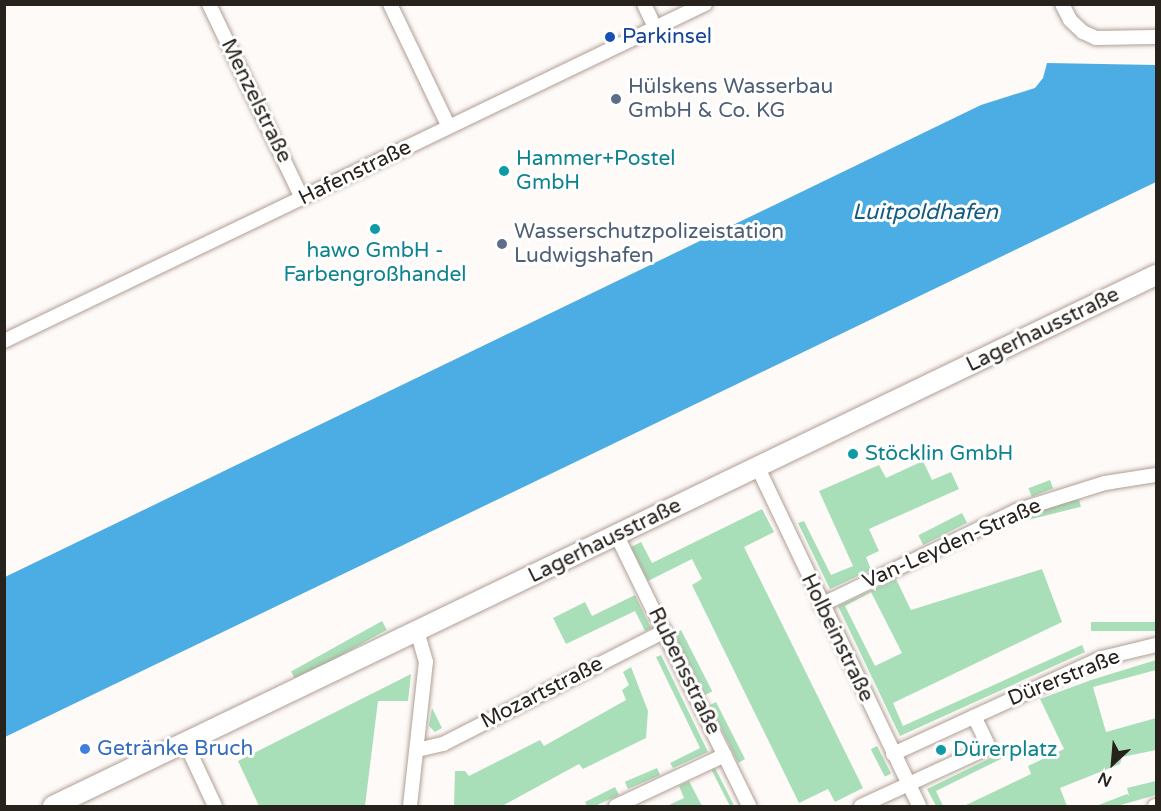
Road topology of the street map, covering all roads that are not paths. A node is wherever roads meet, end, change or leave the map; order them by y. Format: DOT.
graph roads {
  1 [pos="209,4"];
  2 [pos="390,4"];
  3 [pos="644,4"];
  4 [pos="705,4"];
  5 [pos="1062,4"];
  6 [pos="655,28"];
  7 [pos="1156,37"];
  8 [pos="449,128"];
  9 [pos="303,198"];
  10 [pos="1156,275"];
  11 [pos="4,341"];
  12 [pos="758,468"];
  13 [pos="1156,476"];
  14 [pos="617,536"];
  15 [pos="821,605"];
  16 [pos="665,631"];
  17 [pos="417,632"];
  18 [pos="1156,645"];
  19 [pos="974,716"];
  20 [pos="186,744"];
  21 [pos="417,750"];
  22 [pos="893,754"];
  23 [pos="725,755"];
  24 [pos="908,785"];
  25 [pos="53,807"];
  26 [pos="215,807"];
  27 [pos="410,807"];
  28 [pos="616,807"];
  29 [pos="749,807"];
  30 [pos="861,807"];
  31 [pos="919,807"];
  1 -- 9 [label="street, Menzelstraße"];
  2 -- 8 [label="street"];
  3 -- 6 [label="street"];
  4 -- 6 [label="street, Hafenstraße"];
  5 -- 7 [label="street"];
  6 -- 8 [label="street, Hafenstraße"];
  8 -- 9 [label="street, Hafenstraße"];
  9 -- 11 [label="street, Hafenstraße"];
  10 -- 12 [label="street, Lagerhausstraße"];
  12 -- 14 [label="street, Lagerhausstraße"];
  12 -- 15 [label="street, Holbeinstraße"];
  13 -- 15 [label="street, Van-Leyden-Straße"];
  14 -- 16 [label="street, Rubensstraße"];
  14 -- 17 [label="street, Lagerhausstraße"];
  15 -- 22 [label="street, Holbeinstraße"];
  16 -- 21 [label="street, Mozartstraße"];
  16 -- 23 [label="street, Rubensstraße"];
  17 -- 20 [label="street, Lagerhausstraße"];
  17 -- 21 [label="street"];
  18 -- 19 [label="street, Dürerstraße"];
  19 -- 22 [label="street, Dürerstraße"];
  19 -- 24 [label="street"];
  20 -- 25 [label="street, Lagerhausstraße"];
  20 -- 26 [label="street"];
  21 -- 27 [label="street"];
  22 -- 24 [label="street, Holbeinstraße"];
  23 -- 28 [label="street"];
  23 -- 29 [label="street, Rubensstraße"];
  24 -- 30 [label="street"];
  24 -- 31 [label="street, Holbeinstraße"];
}
